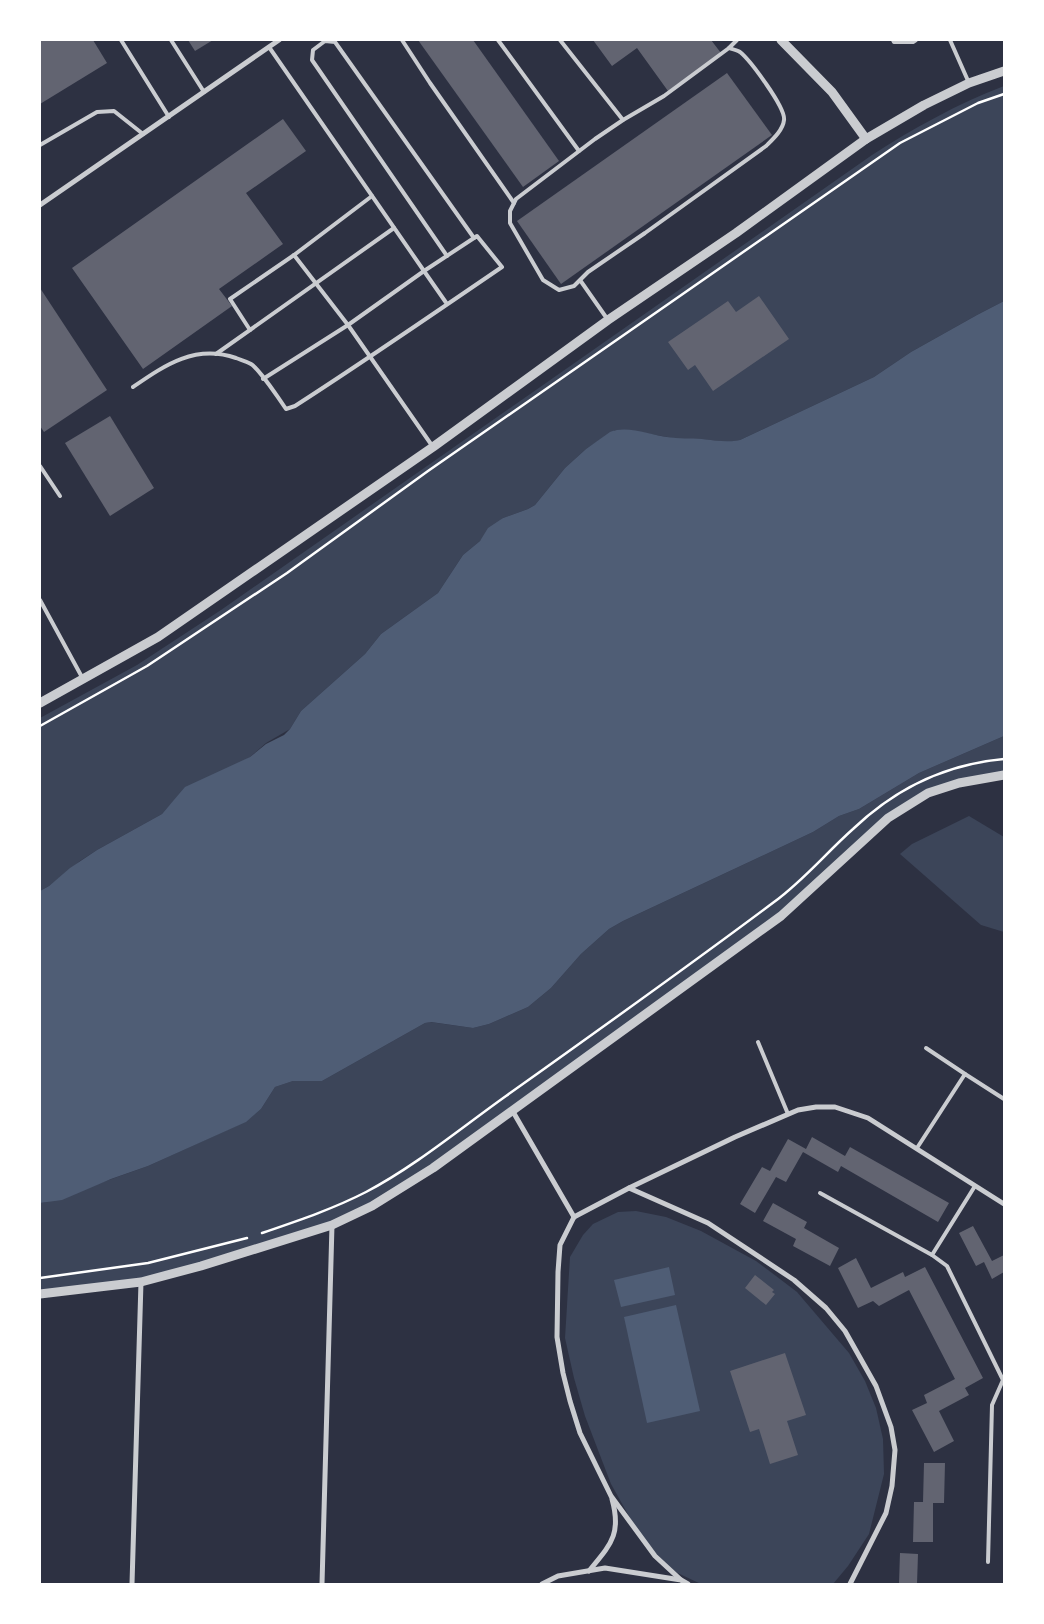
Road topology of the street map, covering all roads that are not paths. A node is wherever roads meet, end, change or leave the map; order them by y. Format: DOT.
graph roads {
  1 [pos="121,40"];
  2 [pos="171,40"];
  3 [pos="279,40"];
  4 [pos="402,40"];
  5 [pos="499,40"];
  6 [pos="560,40"];
  7 [pos="737,40"];
  8 [pos="781,40"];
  9 [pos="893,40"];
  10 [pos="916,40"];
  11 [pos="950,40"];
  12 [pos="732,42"];
  13 [pos="269,47"];
  14 [pos="729,48"];
  15 [pos="1004,71"];
  16 [pos="969,83"];
  17 [pos="204,92"];
  18 [pos="169,117"];
  19 [pos="623,120"];
  20 [pos="143,134"];
  21 [pos="866,139"];
  22 [pos="40,145"];
  23 [pos="579,151"];
  24 [pos="372,196"];
  25 [pos="514,203"];
  26 [pos="40,205"];
  27 [pos="394,228"];
  28 [pos="474,238"];
  29 [pos="294,255"];
  30 [pos="447,256"];
  31 [pos="424,271"];
  32 [pos="580,280"];
  33 [pos="316,283"];
  34 [pos="447,304"];
  35 [pos="608,320"];
  36 [pos="348,325"];
  37 [pos="250,330"];
  38 [pos="216,354"];
  39 [pos="370,357"];
  40 [pos="263,379"];
  41 [pos="133,387"];
  42 [pos="433,447"];
  43 [pos="40,466"];
  44 [pos="60,496"];
  45 [pos="40,600"];
  46 [pos="83,679"];
  47 [pos="40,703"];
  48 [pos="1004,774"];
  49 [pos="758,1042"];
  50 [pos="926,1048"];
  51 [pos="965,1074"];
  52 [pos="1004,1099"];
  53 [pos="512,1110"];
  54 [pos="788,1114"];
  55 [pos="917,1148"];
  56 [pos="975,1186"];
  57 [pos="629,1188"];
  58 [pos="820,1193"];
  59 [pos="1004,1204"];
  60 [pos="574,1217"];
  61 [pos="332,1225"];
  62 [pos="932,1255"];
  63 [pos="141,1282"];
  64 [pos="40,1294"];
  65 [pos="1002,1388"];
  66 [pos="611,1496"];
  67 [pos="988,1562"];
  68 [pos="588,1571"];
  69 [pos="681,1580"];
  70 [pos="132,1584"];
  71 [pos="322,1584"];
  72 [pos="542,1584"];
  73 [pos="688,1584"];
  74 [pos="850,1584"];
  1 -- 18 [label="lane"];
  2 -- 17 [label="lane"];
  3 -- 13 [label="street"];
  4 -- 25 [label="lane"];
  5 -- 23 [label="lane"];
  6 -- 19 [label="lane"];
  7 -- 12 [label="lane"];
  8 -- 21 [label="street"];
  9 -- 10 [label="lane"];
  11 -- 16 [label="lane"];
  12 -- 14 [label="lane"];
  13 -- 17 [label="street"];
  13 -- 24 [label="lane"];
  14 -- 19 [label="lane"];
  14 -- 32 [label="lane"];
  15 -- 16 [label="street"];
  16 -- 21 [label="street"];
  17 -- 18 [label="street"];
  18 -- 20 [label="street"];
  19 -- 23 [label="lane"];
  20 -- 22 [label="lane"];
  20 -- 26 [label="street"];
  21 -- 35 [label="street"];
  23 -- 25 [label="lane"];
  24 -- 27 [label="lane"];
  24 -- 29 [label="lane"];
  25 -- 32 [label="lane"];
  27 -- 31 [label="lane"];
  27 -- 33 [label="lane"];
  28 -- 30 [label="lane"];
  28 -- 30 [label="lane"];
  28 -- 34 [label="lane"];
  29 -- 33 [label="lane"];
  29 -- 37 [label="lane"];
  30 -- 31 [label="lane"];
  31 -- 34 [label="lane"];
  31 -- 36 [label="lane"];
  32 -- 35 [label="lane"];
  33 -- 36 [label="lane"];
  33 -- 37 [label="lane"];
  34 -- 39 [label="lane"];
  35 -- 42 [label="street"];
  36 -- 39 [label="lane"];
  36 -- 40 [label="lane"];
  37 -- 38 [label="lane"];
  38 -- 40 [label="lane"];
  38 -- 41 [label="lane"];
  39 -- 40 [label="lane"];
  39 -- 42 [label="lane"];
  42 -- 46 [label="street"];
  43 -- 44 [label="lane"];
  45 -- 46 [label="lane"];
  46 -- 47 [label="street"];
  48 -- 53 [label="street"];
  49 -- 54 [label="lane"];
  50 -- 51 [label="lane"];
  51 -- 52 [label="lane"];
  51 -- 55 [label="lane"];
  53 -- 60 [label="street"];
  53 -- 61 [label="street"];
  54 -- 55 [label="street"];
  54 -- 57 [label="street"];
  55 -- 56 [label="street"];
  56 -- 59 [label="street"];
  56 -- 62 [label="lane"];
  57 -- 60 [label="street"];
  57 -- 74 [label="street"];
  58 -- 62 [label="lane"];
  60 -- 66 [label="street"];
  61 -- 63 [label="street"];
  61 -- 71 [label="street"];
  62 -- 65 [label="lane"];
  63 -- 64 [label="street"];
  63 -- 70 [label="street"];
  65 -- 67 [label="lane"];
  66 -- 68 [label="street"];
  66 -- 69 [label="street"];
  68 -- 69 [label="street"];
  68 -- 72 [label="street"];
  69 -- 73 [label="street"];
}
